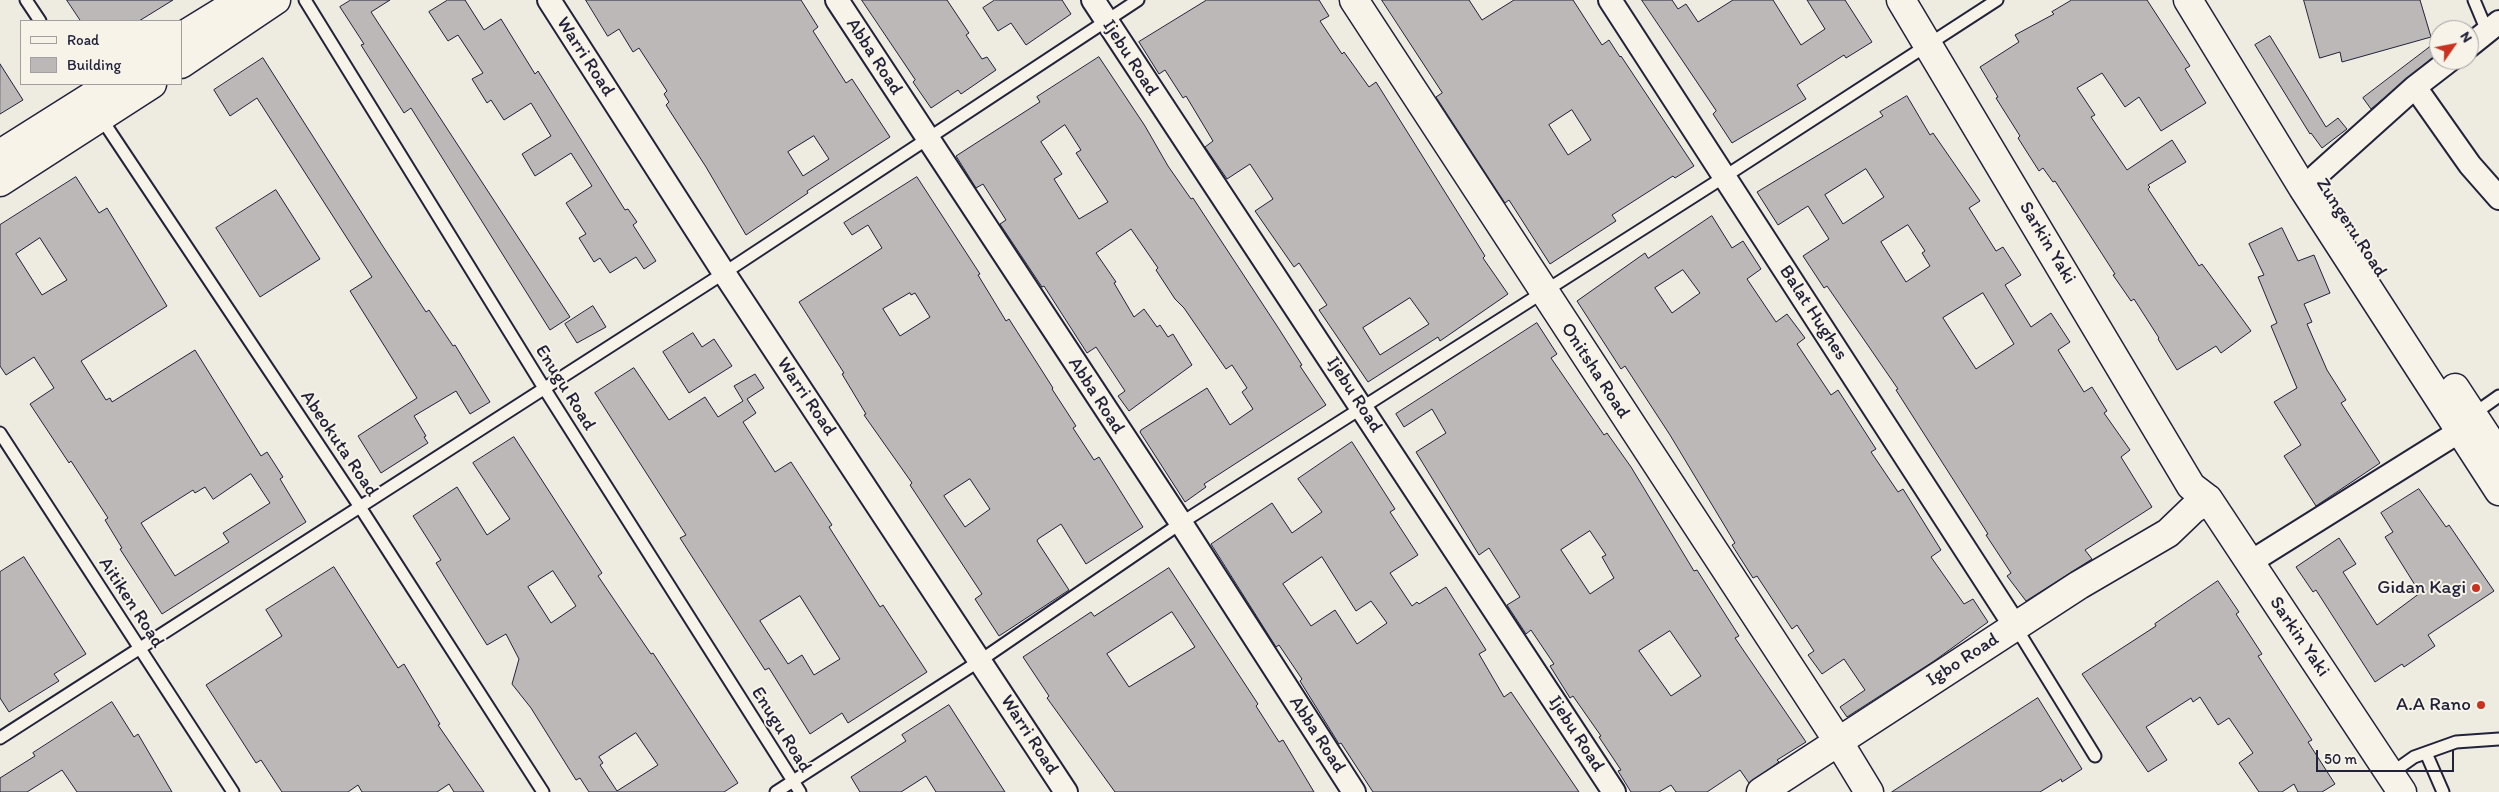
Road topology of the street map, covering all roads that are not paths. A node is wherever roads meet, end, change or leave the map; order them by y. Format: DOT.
graph roads {
  1 [pos="26,0"];
  2 [pos="241,0"];
  3 [pos="276,0"];
  4 [pos="305,0"];
  5 [pos="549,0"];
  6 [pos="837,0"];
  7 [pos="1093,0"];
  8 [pos="1138,0"];
  9 [pos="1354,0"];
  10 [pos="1610,0"];
  11 [pos="1901,0"];
  12 [pos="1996,0"];
  13 [pos="2188,0"];
  14 [pos="2205,0"];
  15 [pos="2474,0"];
  16 [pos="39,20"];
  17 [pos="1106,22"];
  18 [pos="2493,27"];
  19 [pos="182,37"];
  20 [pos="2479,38"];
  21 [pos="1928,43"];
  22 [pos="182,63"];
  23 [pos="2437,70"];
  24 [pos="148,85"];
  25 [pos="2414,87"];
  26 [pos="97,97"];
  27 [pos="926,139"];
  28 [pos="0,154"];
  29 [pos="2317,175"];
  30 [pos="1724,177"];
  31 [pos="0,182"];
  32 [pos="2499,198"];
  33 [pos="724,274"];
  34 [pos="1543,292"];
  35 [pos="544,388"];
  36 [pos="2499,396"];
  37 [pos="1362,408"];
  38 [pos="2466,423"];
  39 [pos="0,433"];
  40 [pos="2499,455"];
  41 [pos="2499,491"];
  42 [pos="2202,506"];
  43 [pos="360,507"];
  44 [pos="1181,524"];
  45 [pos="2249,562"];
  46 [pos="2015,626"];
  47 [pos="139,648"];
  48 [pos="981,660"];
  49 [pos="0,738"];
  50 [pos="2499,739"];
  51 [pos="1838,741"];
  52 [pos="2426,753"];
  53 [pos="2095,756"];
  54 [pos="793,781"];
  55 [pos="2390,786"];
  56 [pos="233,792"];
  57 [pos="543,792"];
  58 [pos="776,792"];
  59 [pos="800,792"];
  60 [pos="1066,792"];
  61 [pos="1354,792"];
  62 [pos="1614,792"];
  63 [pos="1761,792"];
  64 [pos="1869,792"];
  65 [pos="2443,792"];
  1 -- 16 [label="lane"];
  2 -- 19 [label="street"];
  3 -- 22 [label="street"];
  4 -- 35 [label="lane, Enugu Road"];
  5 -- 33 [label="street, Warri Road"];
  6 -- 27 [label="street, Abba Road"];
  7 -- 17 [label="street, Ijebu Road"];
  8 -- 17 [label="lane"];
  9 -- 34 [label="street, Onitsha Road"];
  10 -- 30 [label="street, Balat Hughes"];
  11 -- 21 [label="street, Sarkin Yaki"];
  12 -- 21 [label="lane"];
  13 -- 38 [label="street"];
  14 -- 29 [label="street, Zungeru Road"];
  15 -- 18 [label="lane"];
  17 -- 27 [label="lane"];
  17 -- 37 [label="street, Ijebu Road"];
  18 -- 20 [label="street"];
  21 -- 30 [label="lane"];
  21 -- 42 [label="street, Sarkin Yaki"];
  23 -- 25 [label="street"];
  24 -- 26 [label="street"];
  25 -- 29 [label="street"];
  25 -- 32 [label="street"];
  26 -- 28 [label="street"];
  26 -- 31 [label="street"];
  26 -- 43 [label="lane, Abeokuta Road"];
  27 -- 33 [label="lane"];
  27 -- 44 [label="street, Abba Road"];
  29 -- 38 [label="street, Zungeru Road"];
  30 -- 34 [label="lane"];
  30 -- 46 [label="street, Balat Hughes"];
  33 -- 35 [label="lane"];
  33 -- 48 [label="street, Warri Road"];
  34 -- 37 [label="lane"];
  34 -- 51 [label="street, Onitsha Road"];
  35 -- 43 [label="lane"];
  35 -- 54 [label="lane, Enugu Road"];
  36 -- 38 [label="lane"];
  37 -- 44 [label="lane"];
  37 -- 62 [label="street, Ijebu Road"];
  38 -- 40 [label="street, Zungeru Road"];
  38 -- 41 [label="street"];
  38 -- 45 [label="street"];
  39 -- 47 [label="lane, Aitiken Road"];
  42 -- 45 [label="street, Sarkin Yaki"];
  42 -- 46 [label="street, Igbo Road"];
  42 -- 55 [label="street"];
  43 -- 47 [label="lane"];
  43 -- 57 [label="lane, Abeokuta Road"];
  44 -- 48 [label="lane"];
  44 -- 61 [label="street, Abba Road"];
  45 -- 55 [label="street, Sarkin Yaki"];
  46 -- 51 [label="street, Igbo Road"];
  46 -- 53 [label="lane"];
  47 -- 49 [label="lane"];
  47 -- 56 [label="lane, Aitiken Road"];
  48 -- 54 [label="lane"];
  48 -- 60 [label="street, Warri Road"];
  50 -- 52 [label="lane"];
  51 -- 63 [label="street, Igbo Road"];
  51 -- 64 [label="street, Onitsha Road"];
  52 -- 55 [label="lane"];
  52 -- 65 [label="lane"];
  54 -- 58 [label="lane"];
  54 -- 59 [label="lane, Enugu Road"];
}
